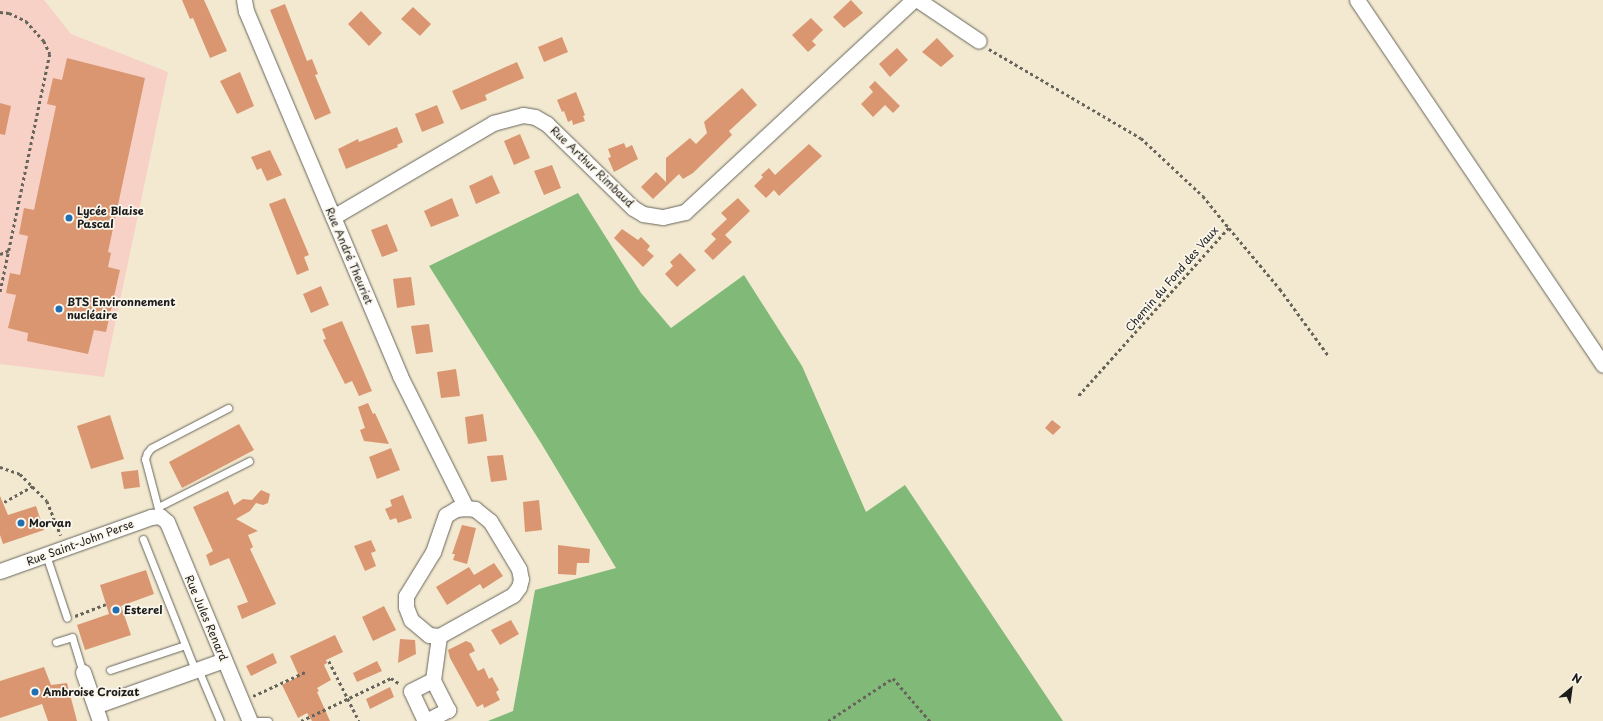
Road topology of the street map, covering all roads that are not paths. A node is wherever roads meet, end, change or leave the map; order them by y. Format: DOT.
graph roads {
  1 [pos="244,0"];
  2 [pos="913,0"];
  3 [pos="918,0"];
  4 [pos="1357,0"];
  5 [pos="979,41"];
  6 [pos="333,217"];
  7 [pos="1603,365"];
  8 [pos="228,408"];
  9 [pos="249,461"];
  10 [pos="466,508"];
  11 [pos="159,511"];
  12 [pos="143,539"];
  13 [pos="46,555"];
  14 [pos="0,571"];
  15 [pos="67,618"];
  16 [pos="439,636"];
  17 [pos="56,642"];
  18 [pos="186,645"];
  19 [pos="224,660"];
  20 [pos="110,670"];
  21 [pos="196,670"];
  22 [pos="83,672"];
  23 [pos="433,680"];
  24 [pos="95,706"];
  25 [pos="100,721"];
  26 [pos="220,721"];
  27 [pos="250,721"];
  28 [pos="268,721"];
  29 [pos="425,721"];
  1 -- 6 [label="street, Rue André Theuriet"];
  2 -- 6 [label="street, Rue Arthur Rimbaud"];
  3 -- 5 [label="street"];
  4 -- 7 [label="street"];
  6 -- 10 [label="street, Rue André Theuriet"];
  8 -- 11 [label="lane"];
  9 -- 11 [label="lane"];
  10 -- 16 [label="street"];
  10 -- 16 [label="street"];
  11 -- 13 [label="street, Rue Saint-John Perse"];
  11 -- 19 [label="street, Rue Jules Renard"];
  12 -- 18 [label="lane"];
  13 -- 14 [label="street, Rue Saint-John Perse"];
  13 -- 15 [label="lane"];
  16 -- 23 [label="street"];
  17 -- 22 [label="lane"];
  18 -- 20 [label="lane"];
  18 -- 21 [label="lane"];
  19 -- 21 [label="street"];
  19 -- 27 [label="street, Rue Jules Renard"];
  21 -- 24 [label="street"];
  21 -- 26 [label="lane"];
  22 -- 24 [label="street"];
  23 -- 29 [label="street"];
  23 -- 29 [label="street"];
  24 -- 25 [label="street"];
  27 -- 28 [label="lane"];
}
